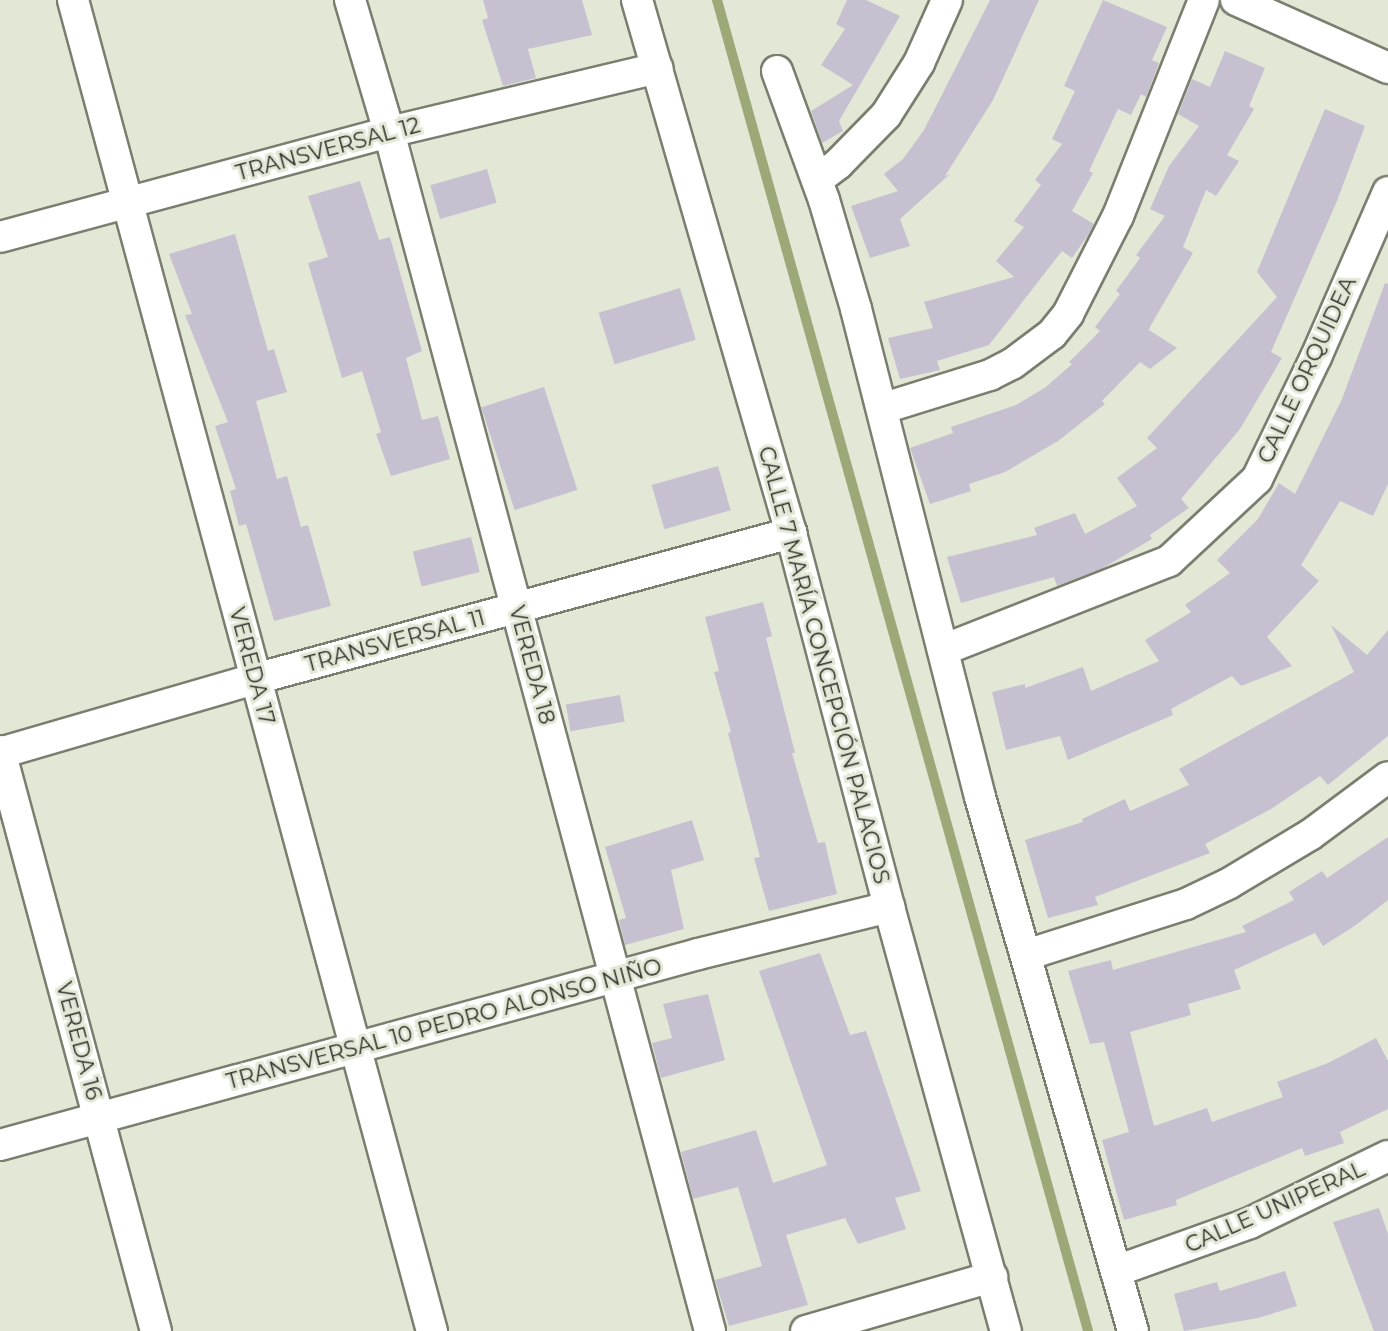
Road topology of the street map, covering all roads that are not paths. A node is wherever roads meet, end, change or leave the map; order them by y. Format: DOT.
graph roads {
  1 [pos="73,0"];
  2 [pos="350,0"];
  3 [pos="637,0"];
  4 [pos="947,0"];
  5 [pos="1204,0"];
  6 [pos="1236,0"];
  7 [pos="657,68"];
  8 [pos="1388,68"];
  9 [pos="777,71"];
  10 [pos="389,132"];
  11 [pos="817,180"];
  12 [pos="1388,192"];
  13 [pos="127,202"];
  14 [pos="0,237"];
  15 [pos="884,408"];
  16 [pos="791,533"];
  17 [pos="516,608"];
  18 [pos="943,650"];
  19 [pos="255,679"];
  20 [pos="0,752"];
  21 [pos="1388,777"];
  22 [pos="889,907"];
  23 [pos="1026,955"];
  24 [pos="617,977"];
  25 [pos="357,1048"];
  26 [pos="100,1118"];
  27 [pos="0,1145"];
  28 [pos="1388,1156"];
  29 [pos="1116,1271"];
  30 [pos="992,1277"];
  31 [pos="156,1331"];
  32 [pos="432,1331"];
  33 [pos="710,1331"];
  34 [pos="806,1331"];
  35 [pos="1006,1331"];
  36 [pos="1133,1331"];
  1 -- 13 [label="street, VEREDA 17"];
  2 -- 10 [label="street, VEREDA 18"];
  3 -- 7 [label="street, CALLE 7 MARÍA CONCEPCIÓN PALACIOS"];
  4 -- 11 [label="street"];
  5 -- 15 [label="street"];
  6 -- 8 [label="street"];
  7 -- 10 [label="street, TRANSVERSAL 12"];
  7 -- 16 [label="street, CALLE 7 MARÍA CONCEPCIÓN PALACIOS"];
  9 -- 11 [label="street"];
  10 -- 13 [label="street, TRANSVERSAL 12"];
  10 -- 17 [label="street, VEREDA 18"];
  11 -- 15 [label="street"];
  12 -- 18 [label="street, CALLE ORQUIDEA"];
  13 -- 14 [label="street, TRANSVERSAL 12"];
  13 -- 19 [label="street, VEREDA 17"];
  15 -- 18 [label="street"];
  16 -- 17 [label="street, TRANSVERSAL 11"];
  16 -- 22 [label="street, CALLE 7 MARÍA CONCEPCIÓN PALACIOS"];
  17 -- 19 [label="street, TRANSVERSAL 11"];
  17 -- 24 [label="street, VEREDA 18"];
  18 -- 23 [label="street"];
  19 -- 20 [label="street, TRANSVERSAL 11"];
  19 -- 25 [label="street, VEREDA 17"];
  20 -- 26 [label="street, VEREDA 16"];
  21 -- 23 [label="street"];
  22 -- 24 [label="street, TRANSVERSAL 10 PEDRO ALONSO NIÑO"];
  22 -- 30 [label="street, CALLE 7 MARÍA CONCEPCIÓN PALACIOS"];
  23 -- 29 [label="street"];
  24 -- 25 [label="street, TRANSVERSAL 10 PEDRO ALONSO NIÑO"];
  24 -- 33 [label="street, VEREDA 18"];
  25 -- 26 [label="street, TRANSVERSAL 10 PEDRO ALONSO NIÑO"];
  25 -- 32 [label="street, VEREDA 17"];
  26 -- 27 [label="street, TRANSVERSAL 10 PEDRO ALONSO NIÑO"];
  26 -- 31 [label="street, VEREDA 16"];
  28 -- 29 [label="street, CALLE UNIPERAL"];
  29 -- 36 [label="street"];
  30 -- 34 [label="street"];
  30 -- 35 [label="street, CALLE 7 MARÍA CONCEPCIÓN PALACIOS"];
}
